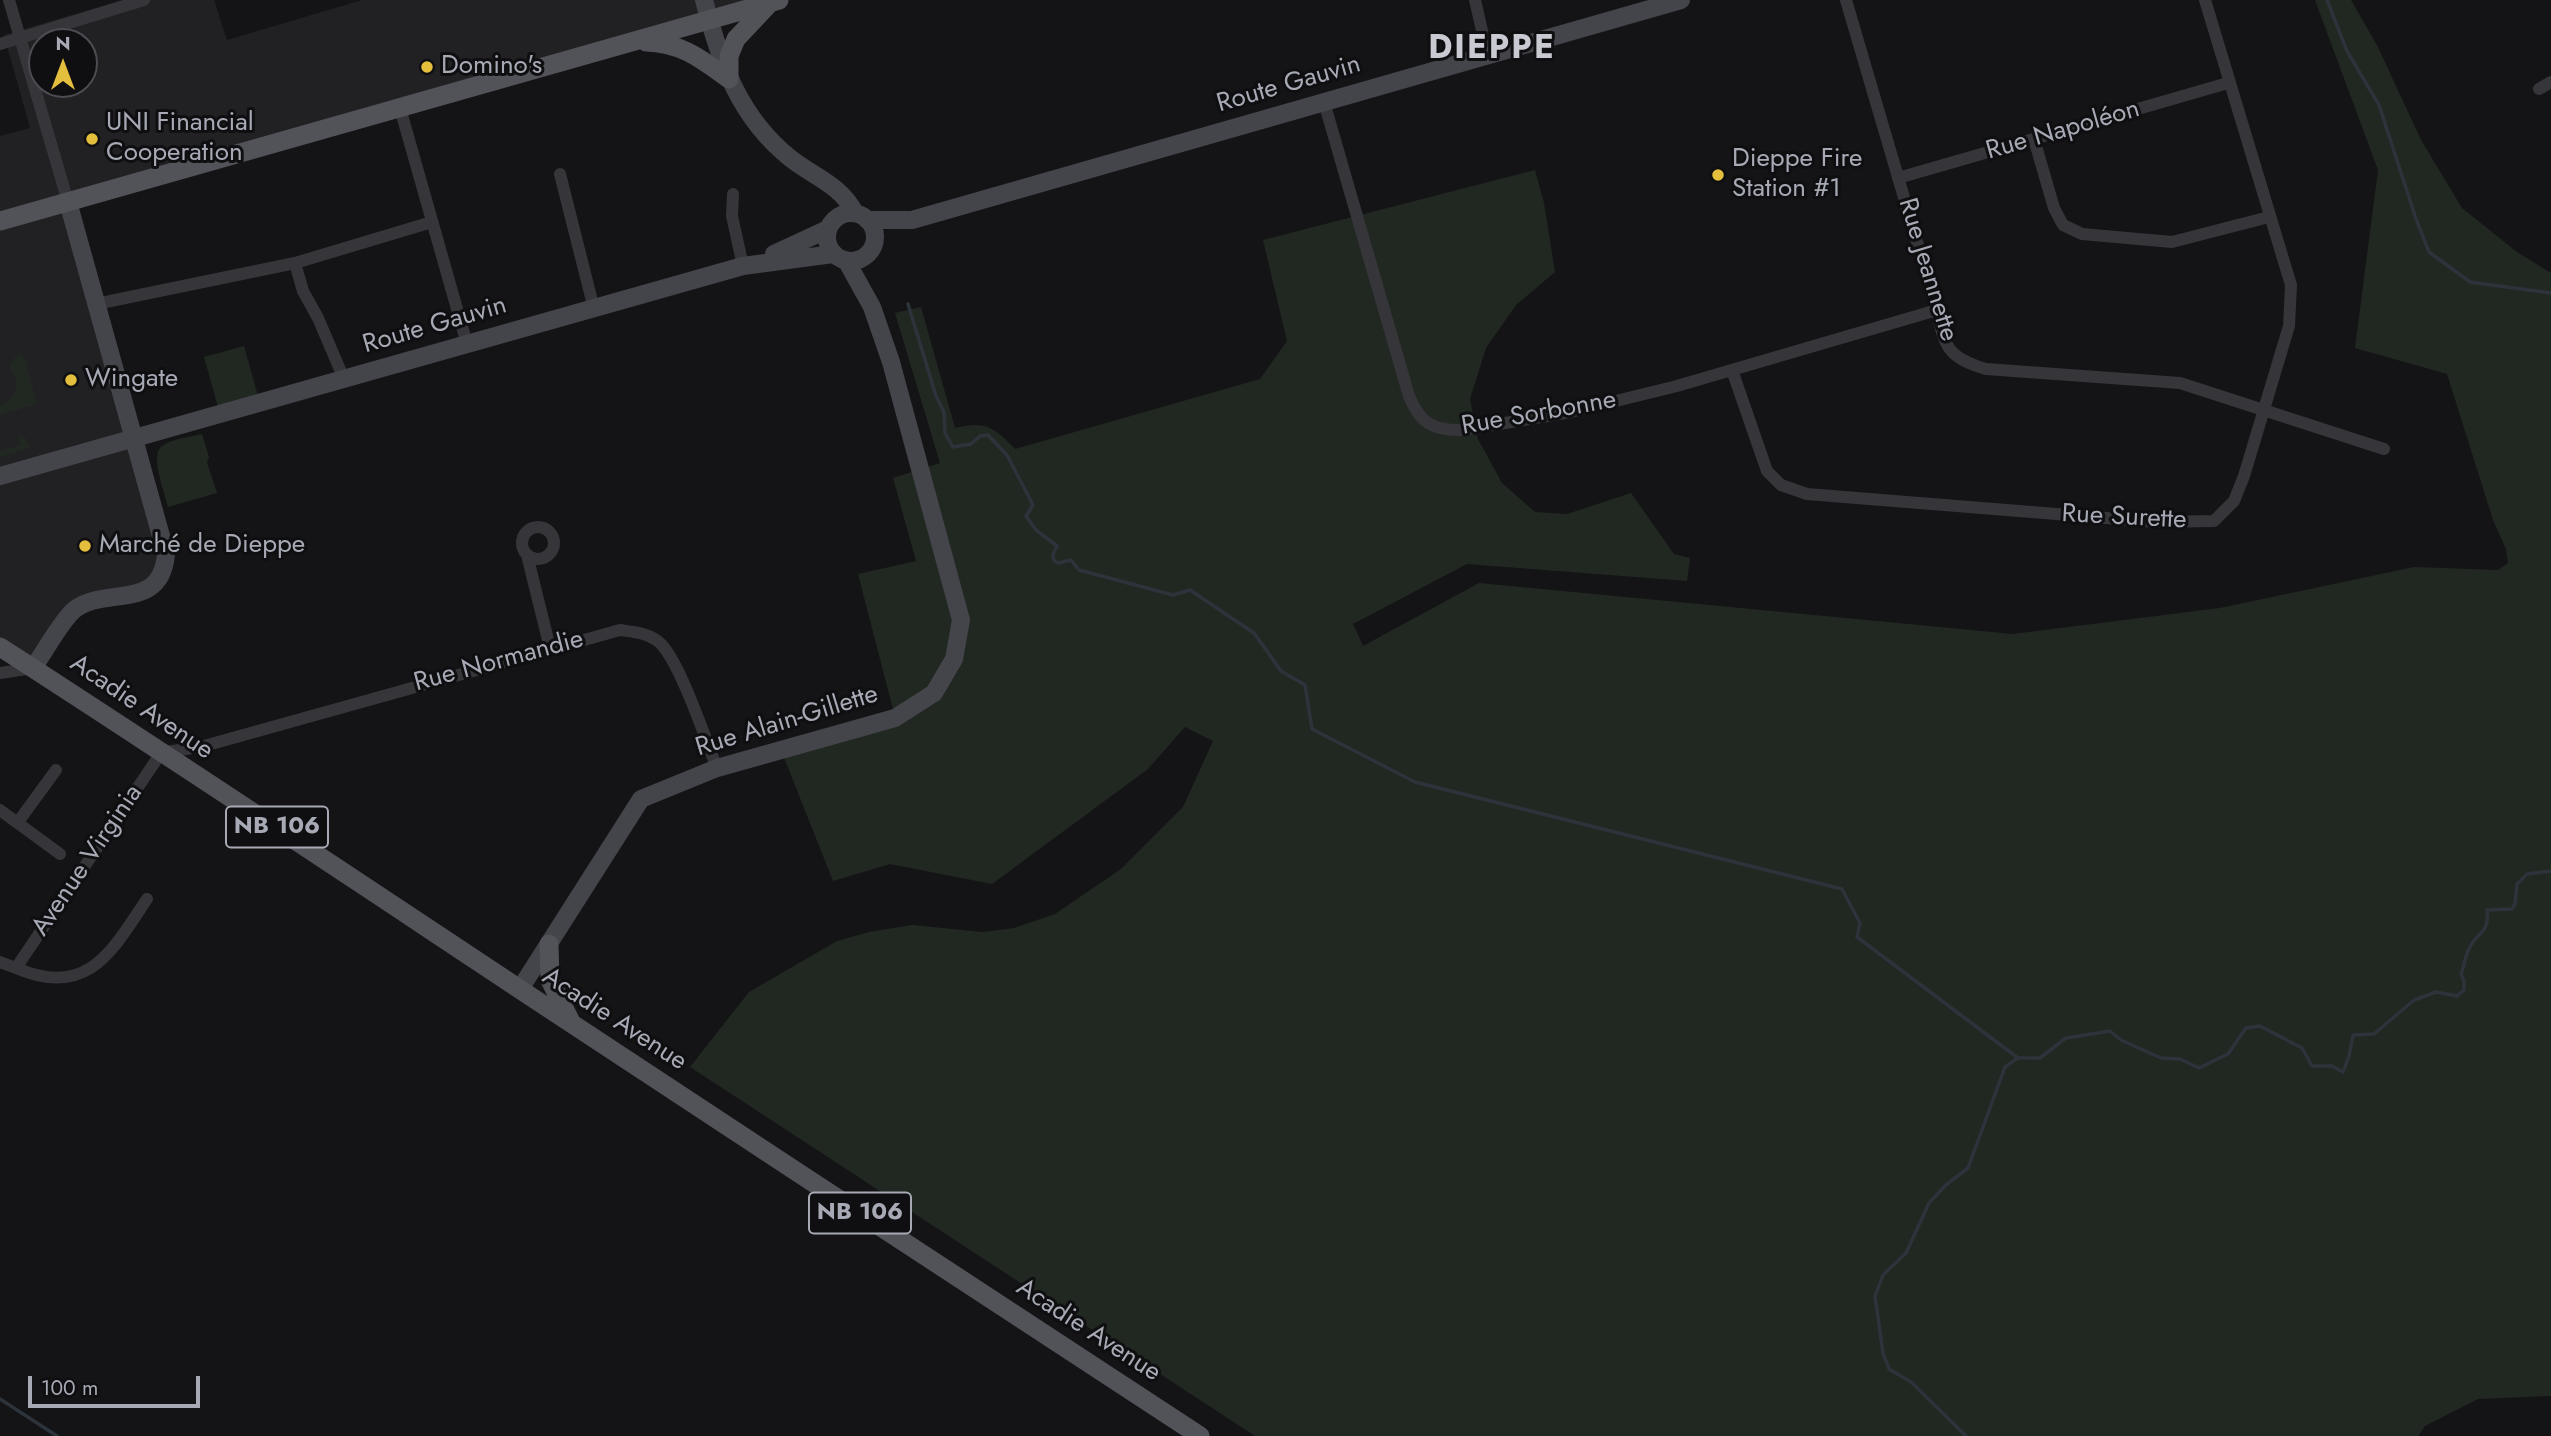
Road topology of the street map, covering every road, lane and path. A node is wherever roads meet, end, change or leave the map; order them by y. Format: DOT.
graph roads {
  1 [pos="9,0"];
  2 [pos="144,0"];
  3 [pos="704,0"];
  4 [pos="1475,0"];
  5 [pos="1681,0"];
  6 [pos="1846,0"];
  7 [pos="2205,0"];
  8 [pos="769,1"];
  9 [pos="709,19"];
  10 [pos="20,38"];
  11 [pos="631,42"];
  12 [pos="0,44"];
  13 [pos="1488,57"];
  14 [pos="729,79"];
  15 [pos="2551,82"];
  16 [pos="2228,83"];
  17 [pos="2539,89"];
  18 [pos="1324,102"];
  19 [pos="400,108"];
  20 [pos="2034,139"];
  21 [pos="560,174"];
  22 [pos="1898,178"];
  23 [pos="827,183"];
  24 [pos="733,194"];
  25 [pos="68,202"];
  26 [pos="2270,216"];
  27 [pos="861,217"];
  28 [pos="912,220"];
  29 [pos="0,221"];
  30 [pos="432,222"];
  31 [pos="830,225"];
  32 [pos="872,248"];
  33 [pos="840,258"];
  34 [pos="295,263"];
  35 [pos="747,265"];
  36 [pos="96,304"];
  37 [pos="872,307"];
  38 [pos="594,309"];
  39 [pos="1937,310"];
  40 [pos="467,344"];
  41 [pos="1732,370"];
  42 [pos="344,379"];
  43 [pos="2264,410"];
  44 [pos="134,439"];
  45 [pos="2384,449"];
  46 [pos="0,476"];
  47 [pos="527,555"];
  48 [pos="0,647"];
  49 [pos="550,648"];
  50 [pos="33,668"];
  51 [pos="0,673"];
  52 [pos="204,746"];
  53 [pos="161,753"];
  54 [pos="717,768"];
  55 [pos="56,770"];
  56 [pos="195,776"];
  57 [pos="0,810"];
  58 [pos="18,822"];
  59 [pos="61,853"];
  60 [pos="148,899"];
  61 [pos="549,944"];
  62 [pos="0,962"];
  63 [pos="16,968"];
  64 [pos="520,989"];
  65 [pos="572,1024"];
  66 [pos="1200,1436"];
  1 -- 10 [label="street"];
  2 -- 10 [label="street"];
  3 -- 9 [label="street"];
  4 -- 13 [label="street"];
  5 -- 13 [label="street, Route Gauvin"];
  6 -- 22 [label="street, Rue Jeannette"];
  7 -- 16 [label="street, Rue Surette"];
  8 -- 9 [label="main road"];
  8 -- 14 [label="main road"];
  9 -- 11 [label="main road"];
  9 -- 14 [label="street"];
  10 -- 12 [label="street"];
  10 -- 25 [label="street"];
  11 -- 14 [label="main road"];
  11 -- 19 [label="main road"];
  13 -- 18 [label="street, Route Gauvin"];
  14 -- 23 [label="street"];
  15 -- 17 [label="street"];
  16 -- 20 [label="street, Rue Napoléon"];
  16 -- 26 [label="street, Rue Surette"];
  18 -- 28 [label="street, Route Gauvin"];
  18 -- 41 [label="street, Rue Sorbonne"];
  19 -- 25 [label="main road"];
  19 -- 30 [label="street"];
  20 -- 22 [label="street, Rue Napoléon"];
  20 -- 26 [label="street"];
  21 -- 38 [label="street"];
  22 -- 39 [label="street, Rue Jeannette"];
  23 -- 27 [label="street"];
  23 -- 31 [label="street"];
  24 -- 35 [label="street"];
  25 -- 29 [label="main road"];
  25 -- 36 [label="street"];
  26 -- 43 [label="street, Rue Surette"];
  27 -- 28 [label="street, Route Gauvin"];
  27 -- 31 [label="street"];
  27 -- 32 [label="street"];
  28 -- 32 [label="street, Route Gauvin"];
  30 -- 34 [label="street"];
  30 -- 40 [label="street"];
  31 -- 33 [label="street"];
  31 -- 35 [label="street, Route Gauvin"];
  32 -- 33 [label="street"];
  32 -- 37 [label="street, Rue Alain-Gillette"];
  33 -- 35 [label="street, Route Gauvin"];
  33 -- 37 [label="street, Rue Alain-Gillette"];
  34 -- 36 [label="street"];
  34 -- 42 [label="street"];
  35 -- 38 [label="street, Route Gauvin"];
  36 -- 44 [label="street"];
  37 -- 54 [label="street, Rue Alain-Gillette"];
  38 -- 40 [label="street, Route Gauvin"];
  39 -- 41 [label="street, Rue Sorbonne"];
  39 -- 43 [label="street, Rue Jeannette"];
  40 -- 42 [label="street, Route Gauvin"];
  41 -- 43 [label="street, Rue Surette"];
  42 -- 44 [label="street, Route Gauvin"];
  43 -- 45 [label="street, Rue Jeannette"];
  44 -- 46 [label="street, Route Gauvin"];
  44 -- 50 [label="street"];
  47 -- 49 [label="street"];
  48 -- 50 [label="main road, Acadie Avenue / NB 106"];
  49 -- 52 [label="street, Rue Normandie"];
  49 -- 54 [label="street, Rue Normandie"];
  50 -- 51 [label="street"];
  50 -- 53 [label="main road, Acadie Avenue / NB 106"];
  52 -- 53 [label="street, Rue Normandie"];
  52 -- 56 [label="street"];
  53 -- 56 [label="main road, Acadie Avenue / NB 106"];
  53 -- 63 [label="street, Avenue Virginia"];
  54 -- 61 [label="street, Rue Alain-Gillette"];
  55 -- 58 [label="street"];
  56 -- 64 [label="main road, Acadie Avenue / NB 106"];
  57 -- 58 [label="street, Avenue Virginia"];
  58 -- 59 [label="street, Avenue Virginia"];
  60 -- 63 [label="street, Avenue Virginia"];
  61 -- 64 [label="street, Rue Alain-Gillette"];
  61 -- 65 [label="main road"];
  62 -- 63 [label="street, Avenue Virginia"];
  64 -- 65 [label="main road, Acadie Avenue / NB 106"];
  65 -- 66 [label="main road, Acadie Avenue / NB 106"];
}
